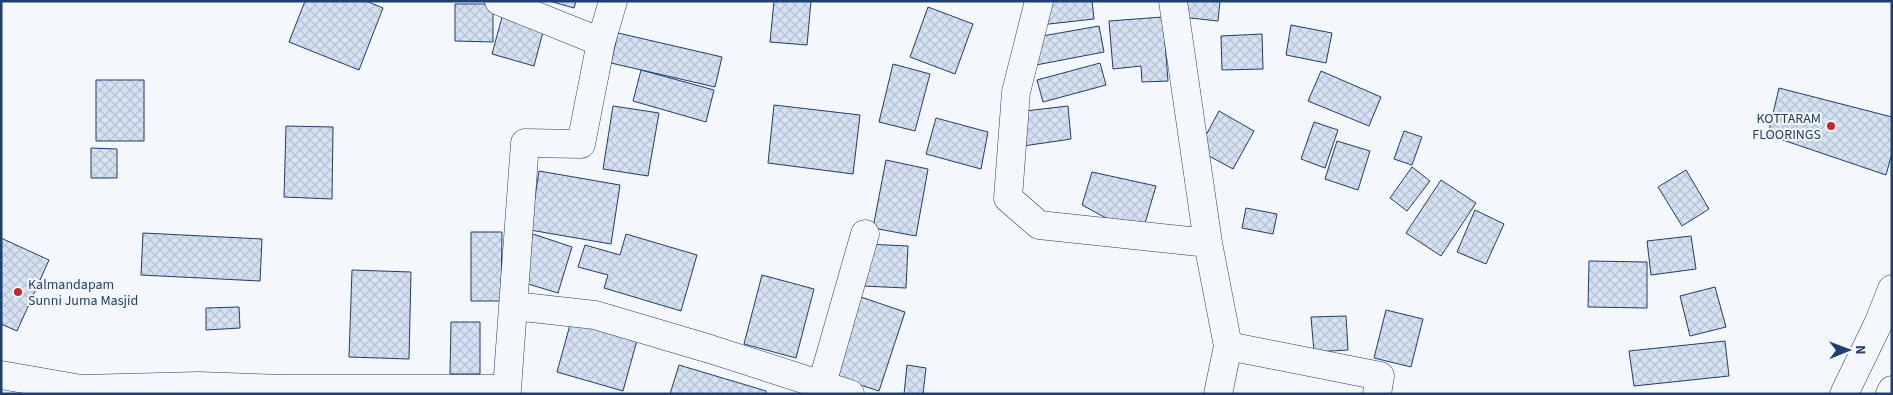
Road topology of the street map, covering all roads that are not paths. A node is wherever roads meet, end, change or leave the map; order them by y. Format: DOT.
graph roads {
  1 [pos="499,1"];
  2 [pos="613,1"];
  3 [pos="1039,1"];
  4 [pos="1173,1"];
  5 [pos="601,42"];
  6 [pos="865,234"];
  7 [pos="1208,243"];
  8 [pos="1892,289"];
  9 [pos="514,306"];
  10 [pos="1228,346"];
  11 [pos="1,375"];
  12 [pos="822,384"];
  13 [pos="1892,390"];
  14 [pos="507,391"];
  15 [pos="850,394"];
  16 [pos="1218,394"];
  17 [pos="1377,394"];
  18 [pos="1844,394"];
  19 [pos="1890,394"];
  1 -- 5 [label="main road"];
  2 -- 5 [label="main road"];
  3 -- 7 [label="main road"];
  4 -- 7 [label="main road"];
  5 -- 9 [label="main road"];
  6 -- 12 [label="main road"];
  7 -- 10 [label="main road"];
  8 -- 18 [label="main road"];
  9 -- 12 [label="main road"];
  9 -- 14 [label="main road"];
  10 -- 16 [label="main road"];
  10 -- 17 [label="main road"];
  11 -- 14 [label="main road"];
  12 -- 15 [label="main road"];
  13 -- 19 [label="main road"];
}
